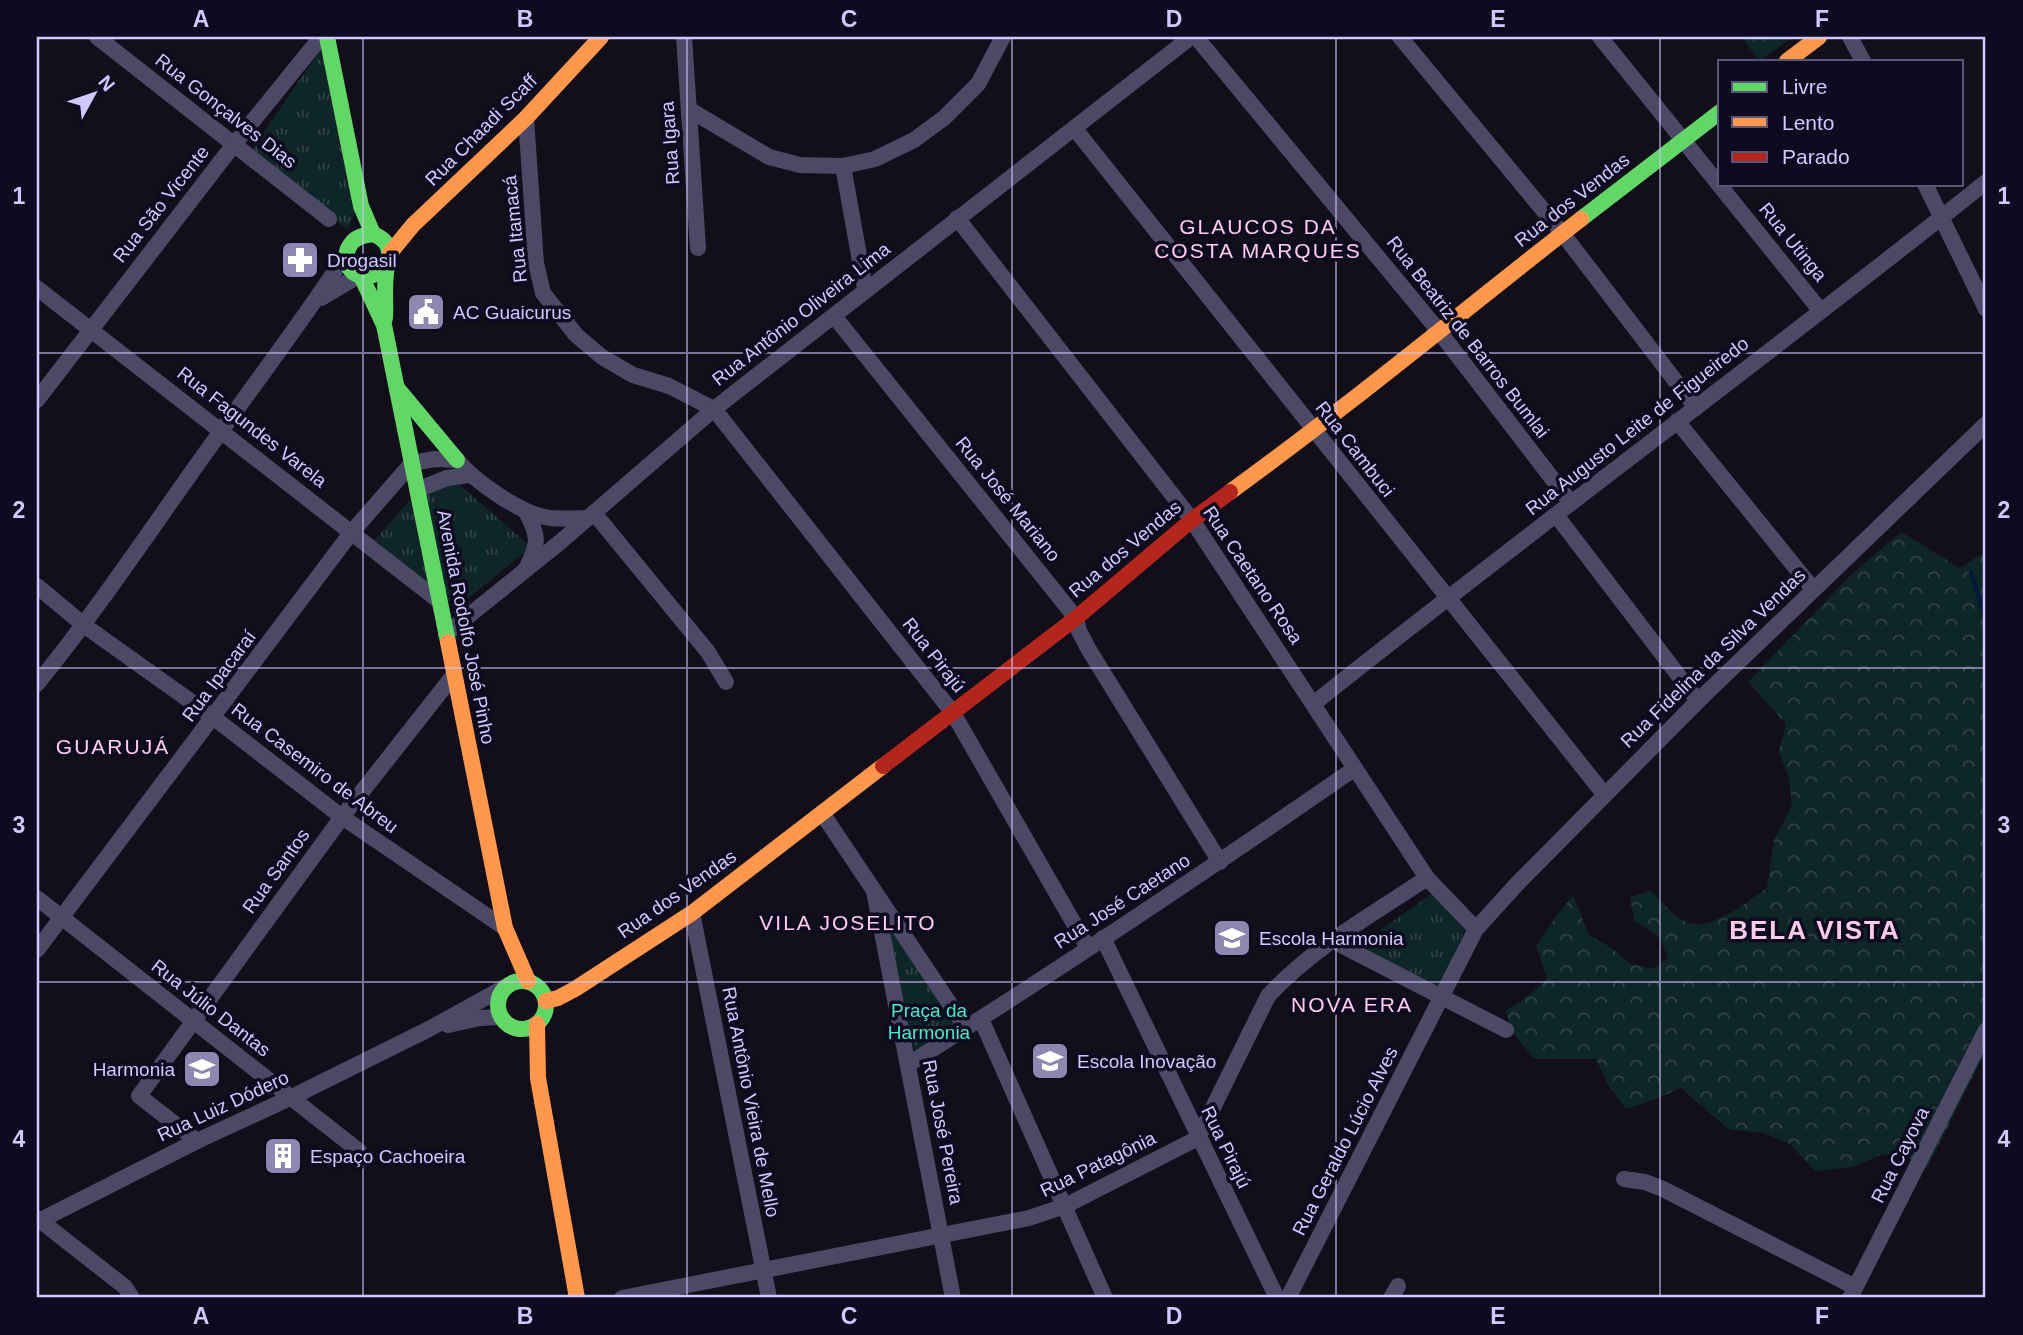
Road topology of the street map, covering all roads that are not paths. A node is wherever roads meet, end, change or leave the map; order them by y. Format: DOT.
graph roads {
  1 [pos="97,37"];
  2 [pos="321,37"];
  3 [pos="327,37"];
  4 [pos="601,37"];
  5 [pos="684,37"];
  6 [pos="1003,37"];
  7 [pos="1194,37"];
  8 [pos="1399,37"];
  9 [pos="1600,37"];
  10 [pos="1819,37"];
  11 [pos="1850,37"];
  12 [pos="1788,60"];
  13 [pos="1862,60"];
  14 [pos="690,110"];
  15 [pos="1718,114"];
  16 [pos="526,117"];
  17 [pos="1075,129"];
  18 [pos="1684,140"];
  19 [pos="235,143"];
  20 [pos="843,166"];
  21 [pos="1718,182"];
  22 [pos="1986,182"];
  23 [pos="1721,186"];
  24 [pos="1926,186"];
  25 [pos="361,206"];
  26 [pos="957,218"];
  27 [pos="1942,218"];
  28 [pos="329,219"];
  29 [pos="373,234"];
  30 [pos="1563,234"];
  31 [pos="698,248"];
  32 [pos="348,249"];
  33 [pos="388,261"];
  34 [pos="360,277"];
  35 [pos="37,288"];
  36 [pos="865,289"];
  37 [pos="316,301"];
  38 [pos="1986,309"];
  39 [pos="1820,310"];
  40 [pos="835,316"];
  41 [pos="384,325"];
  42 [pos="92,329"];
  43 [pos="1438,330"];
  44 [pos="397,388"];
  45 [pos="37,400"];
  46 [pos="1696,408"];
  47 [pos="714,409"];
  48 [pos="1677,421"];
  49 [pos="1986,424"];
  50 [pos="222,430"];
  51 [pos="1314,431"];
  52 [pos="457,460"];
  53 [pos="412,463"];
  54 [pos="469,475"];
  55 [pos="417,490"];
  56 [pos="1571,503"];
  57 [pos="526,512"];
  58 [pos="591,515"];
  59 [pos="1556,515"];
  60 [pos="1192,520"];
  61 [pos="351,533"];
  62 [pos="526,570"];
  63 [pos="37,586"];
  64 [pos="1813,589"];
  65 [pos="1446,598"];
  66 [pos="439,601"];
  67 [pos="1076,618"];
  68 [pos="85,626"];
  69 [pos="446,634"];
  70 [pos="453,676"];
  71 [pos="726,682"];
  72 [pos="37,684"];
  73 [pos="1698,701"];
  74 [pos="1313,704"];
  75 [pos="953,713"];
  76 [pos="214,718"];
  77 [pos="1353,769"];
  78 [pos="1604,794"];
  79 [pos="822,813"];
  80 [pos="342,817"];
  81 [pos="1220,862"];
  82 [pos="1427,878"];
  83 [pos="874,891"];
  84 [pos="37,898"];
  85 [pos="692,914"];
  86 [pos="62,918"];
  87 [pos="1476,929"];
  88 [pos="506,932"];
  89 [pos="1103,938"];
  90 [pos="1333,941"];
  91 [pos="1088,948"];
  92 [pos="37,950"];
  93 [pos="528,981"];
  94 [pos="506,986"];
  95 [pos="1442,997"];
  96 [pos="545,1001"];
  97 [pos="981,1019"];
  98 [pos="192,1021"];
  99 [pos="506,1022"];
  100 [pos="537,1024"];
  101 [pos="966,1028"];
  102 [pos="429,1029"];
  103 [pos="1506,1030"];
  104 [pos="1986,1030"];
  105 [pos="909,1064"];
  106 [pos="538,1078"];
  107 [pos="290,1098"];
  108 [pos="1198,1138"];
  109 [pos="197,1141"];
  110 [pos="359,1151"];
  111 [pos="1624,1179"];
  112 [pos="1065,1206"];
  113 [pos="37,1220"];
  114 [pos="942,1236"];
  115 [pos="764,1270"];
  116 [pos="129,1293"];
  117 [pos="1852,1293"];
  118 [pos="577,1298"];
  119 [pos="622,1298"];
  120 [pos="769,1298"];
  121 [pos="953,1298"];
  122 [pos="1105,1298"];
  123 [pos="1277,1298"];
  124 [pos="1288,1298"];
  1 -- 19 [label="street, Rua Gonçalves Dias"];
  2 -- 19 [label="street, Rua São Vicente"];
  3 -- 25 [label="street"];
  4 -- 16 [label="street, Rua Chaadi Scaff"];
  5 -- 14 [label="street, Rua Igara"];
  6 -- 20 [label="street"];
  7 -- 17 [label="street, Rua Antônio Oliveira Lima"];
  7 -- 43 [label="street, Rua Beatriz de Barros Bumlai"];
  8 -- 30 [label="street"];
  9 -- 18 [label="street, Rua Utinga"];
  10 -- 12 [label="street"];
  11 -- 13 [label="street"];
  14 -- 20 [label="street"];
  14 -- 31 [label="street, Rua Igara"];
  15 -- 18 [label="street, Rua dos Vendas"];
  16 -- 33 [label="street, Rua Chaadi Scaff"];
  16 -- 47 [label="street, Rua Itamacá"];
  17 -- 26 [label="street, Rua Antônio Oliveira Lima"];
  17 -- 51 [label="street, Rua Cambuci"];
  18 -- 21 [label="street, Rua Utinga"];
  18 -- 30 [label="street, Rua dos Vendas"];
  19 -- 28 [label="street, Rua Gonçalves Dias"];
  19 -- 42 [label="street, Rua São Vicente"];
  20 -- 36 [label="street"];
  22 -- 27 [label="street, Rua Augusto Leite de Figueiredo"];
  23 -- 39 [label="street, Rua Utinga"];
  24 -- 27 [label="street"];
  25 -- 29 [label="street"];
  25 -- 32 [label="street"];
  26 -- 36 [label="street, Rua Antônio Oliveira Lima"];
  26 -- 60 [label="street, Rua Caetano Rosa"];
  27 -- 38 [label="street"];
  27 -- 39 [label="street, Rua Augusto Leite de Figueiredo"];
  29 -- 32 [label="street"];
  29 -- 33 [label="street"];
  30 -- 43 [label="street, Rua dos Vendas"];
  30 -- 46 [label="street"];
  32 -- 34 [label="street"];
  32 -- 37 [label="street"];
  33 -- 34 [label="street"];
  33 -- 41 [label="street, Avenida Rodolfo José Pinho"];
  34 -- 37 [label="street"];
  34 -- 41 [label="street, Avenida Rodolfo José Pinho"];
  35 -- 42 [label="street, Rua Fagundes Varela"];
  36 -- 40 [label="street, Rua Antônio Oliveira Lima"];
  37 -- 50 [label="street"];
  39 -- 46 [label="street, Rua Augusto Leite de Figueiredo"];
  40 -- 47 [label="street, Rua Antônio Oliveira Lima"];
  40 -- 67 [label="street, Rua José Mariano"];
  41 -- 44 [label="street, Avenida Rodolfo José Pinho"];
  42 -- 45 [label="street, Rua São Vicente"];
  42 -- 50 [label="street, Rua Fagundes Varela"];
  43 -- 51 [label="street, Rua dos Vendas"];
  43 -- 56 [label="street, Rua Beatriz de Barros Bumlai"];
  44 -- 52 [label="street"];
  44 -- 53 [label="street, Avenida Rodolfo José Pinho"];
  46 -- 48 [label="street, Rua Augusto Leite de Figueiredo"];
  47 -- 58 [label="street, Rua Antônio Oliveira Lima"];
  47 -- 75 [label="street, Rua Pirajú"];
  48 -- 56 [label="street, Rua Augusto Leite de Figueiredo"];
  48 -- 64 [label="street"];
  49 -- 64 [label="street, Rua Fidelina da Silva Vendas"];
  50 -- 61 [label="street, Rua Fagundes Varela"];
  50 -- 68 [label="street"];
  51 -- 60 [label="street, Rua dos Vendas"];
  51 -- 65 [label="street, Rua Cambuci"];
  52 -- 53 [label="street"];
  52 -- 54 [label="street"];
  53 -- 55 [label="street, Avenida Rodolfo José Pinho"];
  53 -- 61 [label="street, Rua Ipacaraí"];
  54 -- 55 [label="street"];
  54 -- 57 [label="street"];
  55 -- 66 [label="street, Avenida Rodolfo José Pinho"];
  56 -- 59 [label="street, Rua Augusto Leite de Figueiredo"];
  57 -- 58 [label="street"];
  57 -- 62 [label="street"];
  58 -- 62 [label="street, Rua Antônio Oliveira Lima"];
  58 -- 71 [label="street"];
  59 -- 65 [label="street, Rua Augusto Leite de Figueiredo"];
  59 -- 73 [label="street"];
  60 -- 67 [label="street, Rua dos Vendas"];
  60 -- 74 [label="street, Rua Caetano Rosa"];
  61 -- 66 [label="street, Rua Fagundes Varela"];
  61 -- 76 [label="street, Rua Ipacaraí"];
  62 -- 69 [label="street, Rua Antônio Oliveira Lima"];
  63 -- 68 [label="street, Rua Casemiro de Abreu"];
  64 -- 73 [label="street, Rua Fidelina da Silva Vendas"];
  65 -- 74 [label="street, Rua Augusto Leite de Figueiredo"];
  65 -- 78 [label="street, Rua Cambuci"];
  66 -- 69 [label="street, Avenida Rodolfo José Pinho"];
  67 -- 75 [label="street, Rua dos Vendas"];
  67 -- 81 [label="street, Rua José Mariano"];
  68 -- 72 [label="street"];
  68 -- 76 [label="street, Rua Casemiro de Abreu"];
  69 -- 70 [label="street, Avenida Rodolfo José Pinho"];
  70 -- 80 [label="street, Rua Santos"];
  70 -- 88 [label="street, Avenida Rodolfo José Pinho"];
  73 -- 78 [label="street, Rua Fidelina da Silva Vendas"];
  74 -- 77 [label="street, Rua Caetano Rosa"];
  75 -- 79 [label="street, Rua dos Vendas"];
  75 -- 91 [label="street, Rua Pirajú"];
  76 -- 80 [label="street, Rua Casemiro de Abreu"];
  76 -- 86 [label="street, Rua Ipacaraí"];
  77 -- 81 [label="street, Rua José Caetano"];
  77 -- 82 [label="street, Rua Caetano Rosa"];
  78 -- 87 [label="street, Rua Fidelina da Silva Vendas"];
  79 -- 83 [label="street"];
  79 -- 85 [label="street, Rua dos Vendas"];
  80 -- 88 [label="street, Rua Casemiro de Abreu"];
  80 -- 98 [label="street, Rua Santos"];
  81 -- 89 [label="street, Rua José Caetano"];
  82 -- 87 [label="street, Rua Caetano Rosa"];
  82 -- 90 [label="street"];
  83 -- 101 [label="street"];
  83 -- 105 [label="street, Rua José Pereira"];
  84 -- 86 [label="street, Rua Júlio Dantas"];
  85 -- 96 [label="street, Rua dos Vendas"];
  85 -- 115 [label="street, Rua Antônio Vieira de Mello"];
  86 -- 92 [label="street, Rua Ipacaraí"];
  86 -- 98 [label="street, Rua Júlio Dantas"];
  87 -- 95 [label="street, Rua Geraldo Lúcio Alves"];
  88 -- 93 [label="street"];
  88 -- 94 [label="street"];
  89 -- 91 [label="street, Rua José Caetano"];
  89 -- 108 [label="street, Rua Pirajú"];
  90 -- 95 [label="street"];
  90 -- 108 [label="street"];
  91 -- 97 [label="street, Rua José Caetano"];
  93 -- 94 [label="street"];
  93 -- 96 [label="street"];
  94 -- 99 [label="street"];
  94 -- 102 [label="street, Rua Luiz Dódero"];
  95 -- 103 [label="street"];
  95 -- 124 [label="street, Rua Geraldo Lúcio Alves"];
  96 -- 100 [label="street"];
  97 -- 101 [label="street, Rua José Caetano"];
  97 -- 112 [label="street"];
  98 -- 107 [label="street, Rua Júlio Dantas"];
  98 -- 109 [label="street, Rua Santos"];
  99 -- 100 [label="street"];
  99 -- 102 [label="street, Rua Luiz Dódero"];
  99 -- 106 [label="street"];
  100 -- 106 [label="street"];
  101 -- 105 [label="street, Rua José Caetano"];
  102 -- 107 [label="street, Rua Luiz Dódero"];
  104 -- 117 [label="street, Rua Cayova"];
  105 -- 114 [label="street, Rua José Pereira"];
  106 -- 118 [label="street"];
  107 -- 109 [label="street, Rua Luiz Dódero"];
  107 -- 110 [label="street, Rua Júlio Dantas"];
  108 -- 112 [label="street, Rua Patagônia"];
  108 -- 123 [label="street, Rua Pirajú"];
  109 -- 113 [label="street, Rua Luiz Dódero"];
  111 -- 117 [label="street"];
  112 -- 114 [label="street, Rua Patagônia"];
  112 -- 122 [label="street"];
  113 -- 116 [label="street"];
  114 -- 115 [label="street, Rua Patagônia"];
  114 -- 121 [label="street, Rua José Pereira"];
  115 -- 119 [label="street, Rua Patagônia"];
  115 -- 120 [label="street, Rua Antônio Vieira de Mello"];
}
